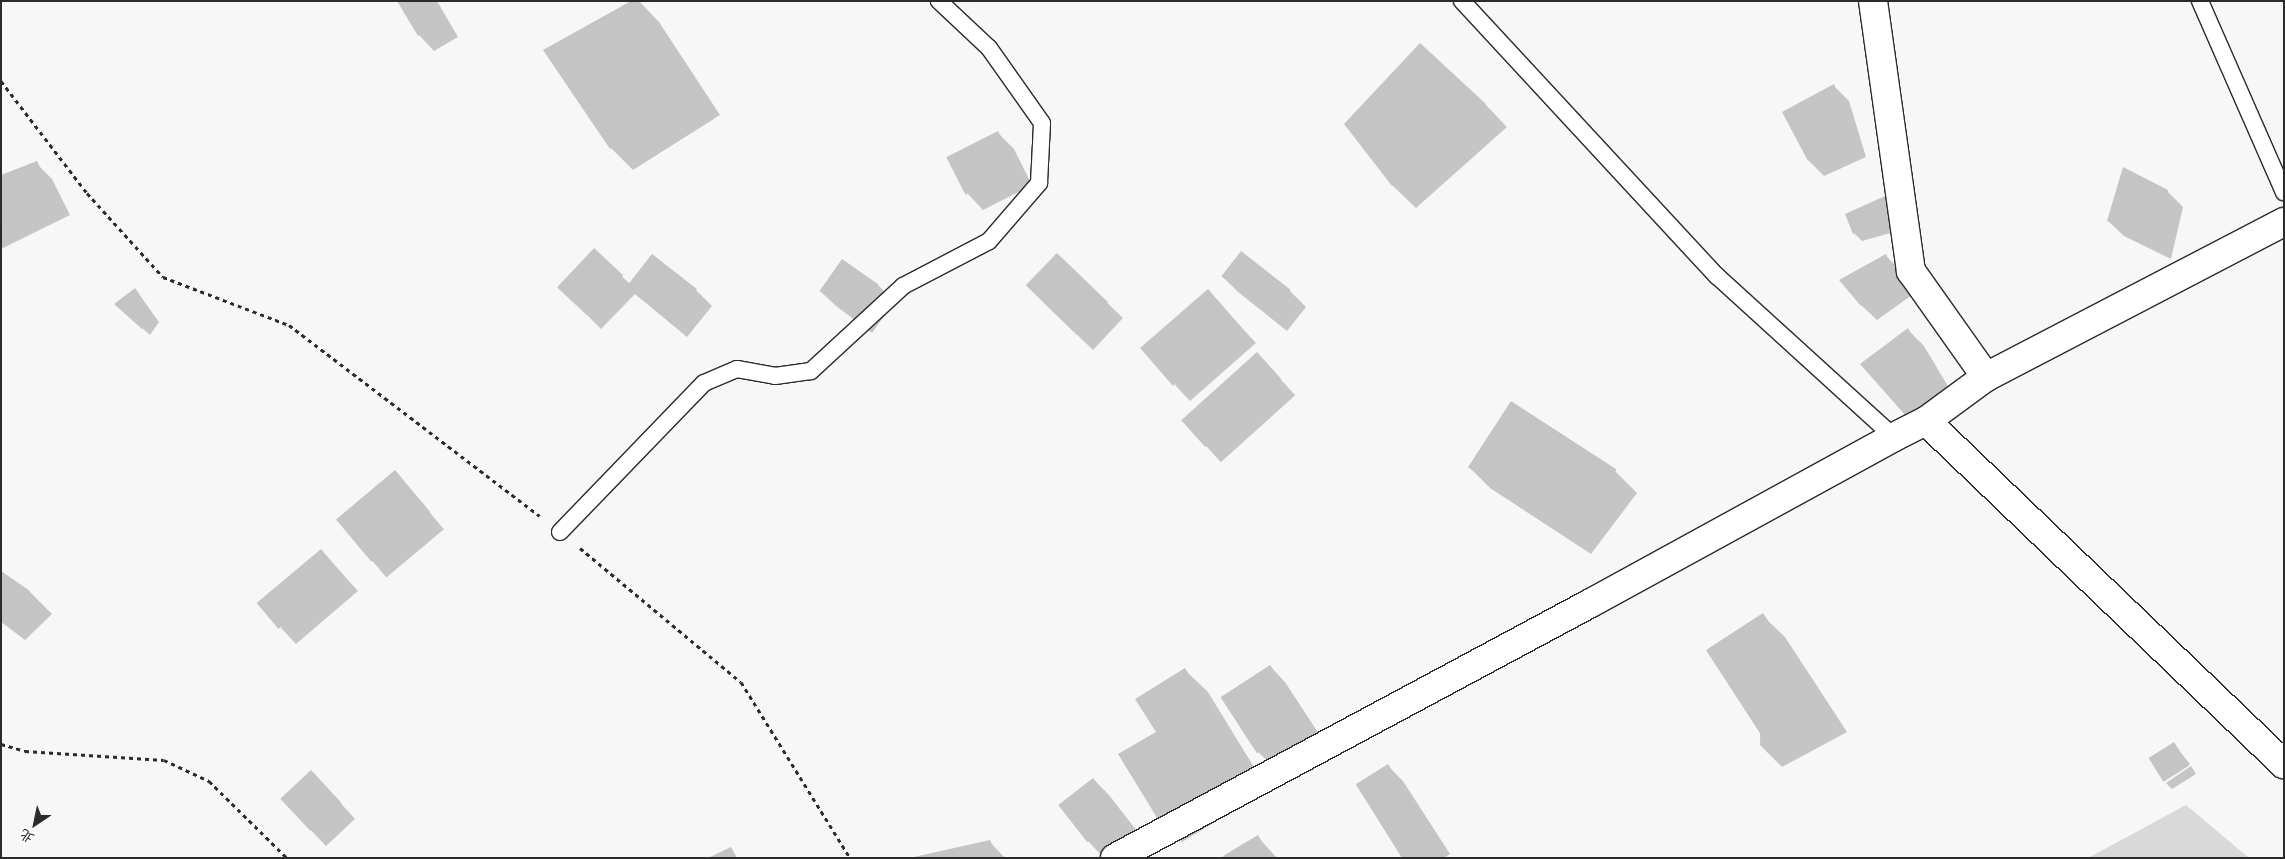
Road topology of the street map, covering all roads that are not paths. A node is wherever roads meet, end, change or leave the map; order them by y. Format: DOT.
graph roads {
  1 [pos="939,1"];
  2 [pos="1462,1"];
  3 [pos="1873,1"];
  4 [pos="2200,1"];
  5 [pos="2284,192"];
  6 [pos="2284,222"];
  7 [pos="1986,377"];
  8 [pos="1926,421"];
  9 [pos="1894,436"];
  10 [pos="560,532"];
  11 [pos="2284,764"];
  12 [pos="1116,858"];
  1 -- 10 [label="lane"];
  2 -- 9 [label="lane"];
  3 -- 7 [label="street"];
  4 -- 5 [label="lane"];
  6 -- 7 [label="street"];
  7 -- 8 [label="street"];
  8 -- 9 [label="street"];
  8 -- 11 [label="street"];
  9 -- 12 [label="street"];
}
